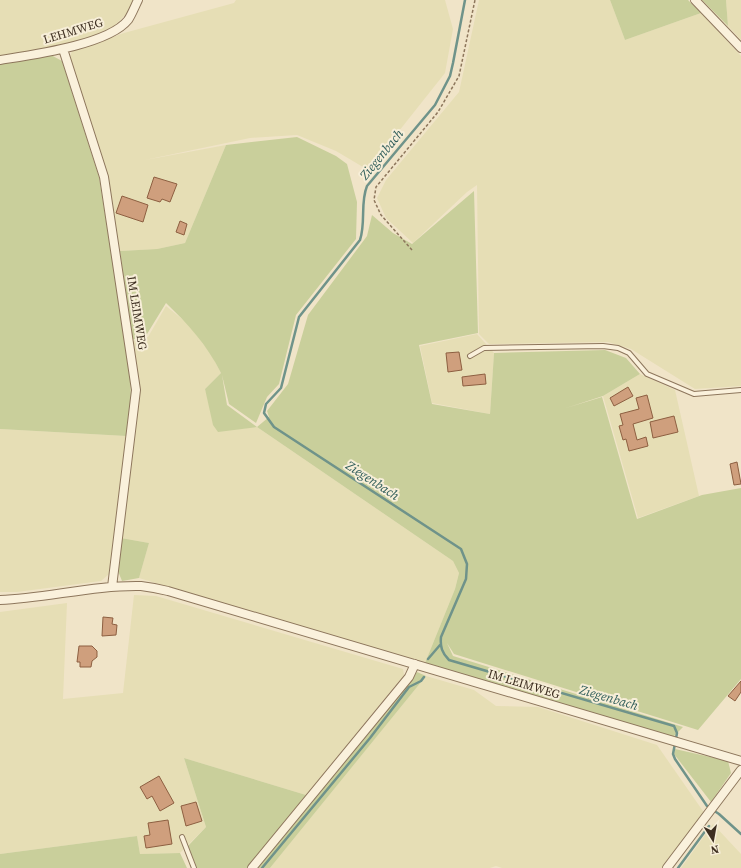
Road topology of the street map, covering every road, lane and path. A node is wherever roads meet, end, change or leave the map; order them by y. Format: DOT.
graph roads {
  1 [pos="138,0"];
  2 [pos="475,0"];
  3 [pos="695,0"];
  4 [pos="741,48"];
  5 [pos="63,49"];
  6 [pos="0,60"];
  7 [pos="412,250"];
  8 [pos="470,356"];
  9 [pos="741,390"];
  10 [pos="112,587"];
  11 [pos="0,600"];
  12 [pos="415,664"];
  13 [pos="741,761"];
  14 [pos="741,770"];
  15 [pos="182,837"];
  16 [pos="194,868"];
  17 [pos="252,868"];
  18 [pos="667,868"];
  1 -- 5 [label="street, LEHMWEG"];
  2 -- 7 [label="path"];
  3 -- 4 [label="street"];
  5 -- 6 [label="street, LEHMWEG"];
  5 -- 10 [label="street, IM LEIMWEG"];
  8 -- 9 [label="lane"];
  10 -- 11 [label="street, IM LEIMWEG"];
  10 -- 12 [label="street, IM LEIMWEG"];
  12 -- 13 [label="street, IM LEIMWEG"];
  12 -- 17 [label="street"];
  14 -- 18 [label="street"];
  15 -- 16 [label="lane"];
}
